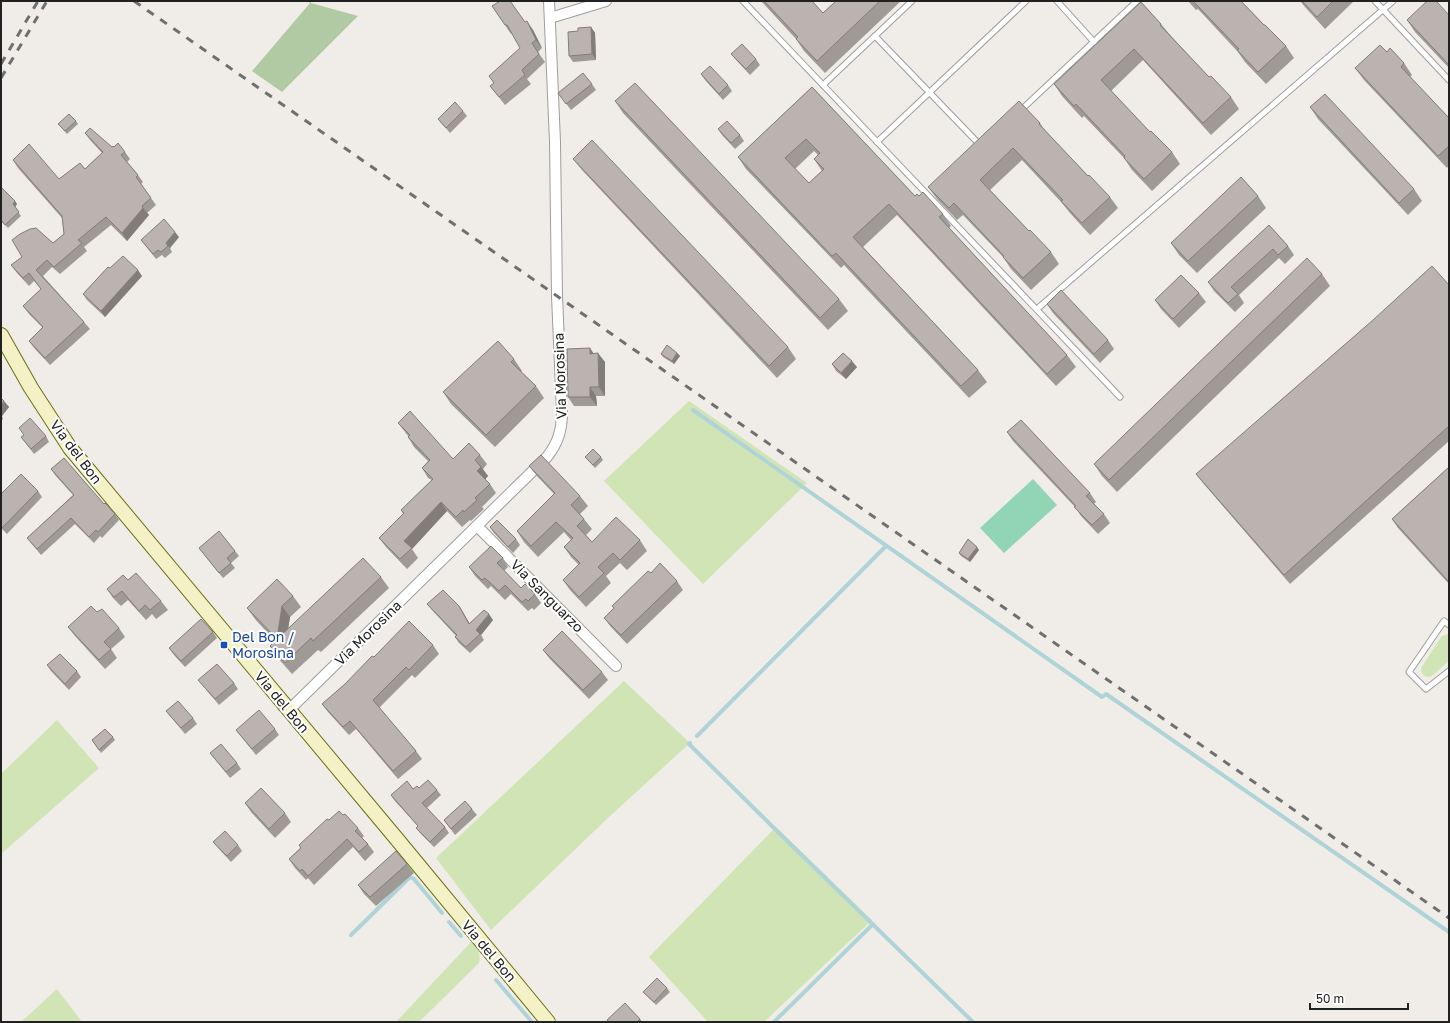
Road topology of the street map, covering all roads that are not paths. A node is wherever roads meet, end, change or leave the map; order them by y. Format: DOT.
graph roads {
  1 [pos="549,1"];
  2 [pos="606,1"];
  3 [pos="743,1"];
  4 [pos="912,1"];
  5 [pos="1026,1"];
  6 [pos="1057,1"];
  7 [pos="1137,1"];
  8 [pos="1375,1"];
  9 [pos="1393,1"];
  10 [pos="1383,10"];
  11 [pos="550,18"];
  12 [pos="875,36"];
  13 [pos="1094,42"];
  14 [pos="1449,80"];
  15 [pos="823,85"];
  16 [pos="929,93"];
  17 [pos="1015,116"];
  18 [pos="878,142"];
  19 [pos="987,142"];
  20 [pos="982,147"];
  21 [pos="976,153"];
  22 [pos="935,191"];
  23 [pos="929,197"];
  24 [pos="1036,309"];
  25 [pos="1,335"];
  26 [pos="1120,397"];
  27 [pos="477,526"];
  28 [pos="1449,625"];
  29 [pos="616,666"];
  30 [pos="1449,671"];
  31 [pos="289,710"];
  32 [pos="548,1022"];
  1 -- 11 [label="street, Via Morosina"];
  2 -- 11 [label="street"];
  3 -- 15 [label="lane"];
  4 -- 12 [label="lane"];
  5 -- 16 [label="lane"];
  6 -- 13 [label="lane"];
  7 -- 13 [label="lane"];
  8 -- 10 [label="lane"];
  9 -- 10 [label="lane"];
  10 -- 14 [label="lane"];
  10 -- 24 [label="lane"];
  11 -- 27 [label="street, Via Morosina"];
  12 -- 15 [label="lane"];
  12 -- 16 [label="lane"];
  13 -- 17 [label="lane"];
  15 -- 18 [label="lane"];
  16 -- 18 [label="lane"];
  16 -- 20 [label="lane"];
  18 -- 23 [label="lane"];
  19 -- 20 [label="lane"];
  20 -- 21 [label="lane"];
  22 -- 23 [label="lane"];
  23 -- 24 [label="lane"];
  24 -- 26 [label="lane"];
  25 -- 31 [label="street, Via del Bon"];
  27 -- 29 [label="street, Via Sanguarzo"];
  27 -- 31 [label="street, Via Morosina"];
  28 -- 30 [label="lane"];
  31 -- 32 [label="street, Via del Bon"];
}
